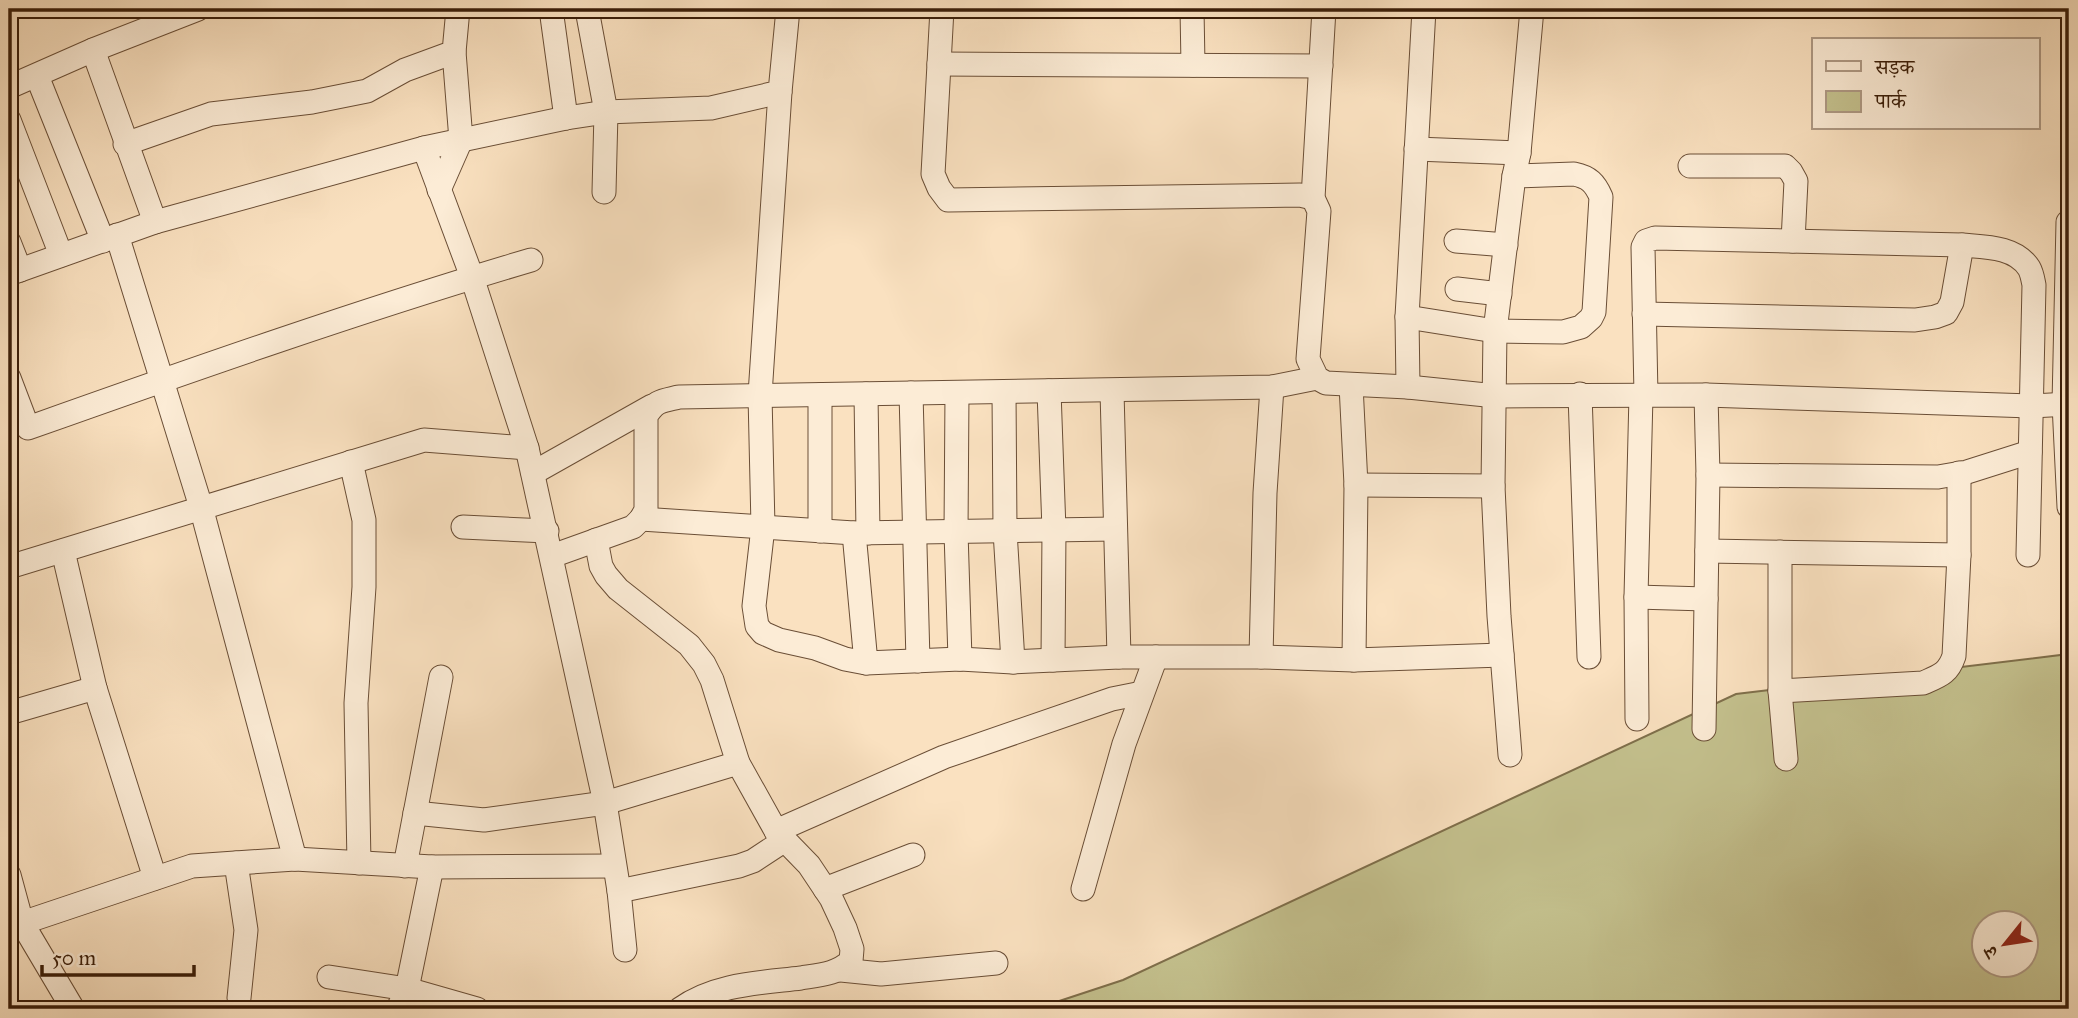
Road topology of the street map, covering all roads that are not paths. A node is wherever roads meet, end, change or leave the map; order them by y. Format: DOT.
graph roads {
  1 [pos="198,9"];
  2 [pos="458,9"];
  3 [pos="551,9"];
  4 [pos="788,9"];
  5 [pos="942,9"];
  6 [pos="1192,9"];
  7 [pos="1324,9"];
  8 [pos="1424,9"];
  9 [pos="1532,9"];
  10 [pos="588,16"];
  11 [pos="93,50"];
  12 [pos="454,52"];
  13 [pos="939,64"];
  14 [pos="1193,65"];
  15 [pos="1321,66"];
  16 [pos="37,76"];
  17 [pos="9,87"];
  18 [pos="780,92"];
  19 [pos="606,112"];
  20 [pos="566,118"];
  21 [pos="9,120"];
  22 [pos="461,140"];
  23 [pos="125,144"];
  24 [pos="424,148"];
  25 [pos="1416,149"];
  26 [pos="1519,153"];
  27 [pos="1690,166"];
  28 [pos="1514,176"];
  29 [pos="439,190"];
  30 [pos="604,192"];
  31 [pos="1313,198"];
  32 [pos="155,222"];
  33 [pos="2068,222"];
  34 [pos="110,238"];
  35 [pos="1456,241"];
  36 [pos="1793,241"];
  37 [pos="9,242"];
  38 [pos="1962,244"];
  39 [pos="1506,245"];
  40 [pos="61,256"];
  41 [pos="531,260"];
  42 [pos="14,272"];
  43 [pos="472,277"];
  44 [pos="1457,289"];
  45 [pos="1500,294"];
  46 [pos="1644,314"];
  47 [pos="1407,317"];
  48 [pos="2067,328"];
  49 [pos="1495,331"];
  50 [pos="9,378"];
  51 [pos="1317,379"];
  52 [pos="163,380"];
  53 [pos="1351,385"];
  54 [pos="1272,387"];
  55 [pos="1408,387"];
  56 [pos="1049,391"];
  57 [pos="1112,391"];
  58 [pos="1004,392"];
  59 [pos="911,393"];
  60 [pos="957,393"];
  61 [pos="866,394"];
  62 [pos="1590,394"];
  63 [pos="760,395"];
  64 [pos="820,395"];
  65 [pos="1639,395"];
  66 [pos="1706,395"];
  67 [pos="1496,396"];
  68 [pos="2066,404"];
  69 [pos="652,406"];
  70 [pos="2031,406"];
  71 [pos="527,448"];
  72 [pos="2030,452"];
  73 [pos="351,462"];
  74 [pos="533,473"];
  75 [pos="1959,473"];
  76 [pos="1708,475"];
  77 [pos="1356,485"];
  78 [pos="1493,486"];
  79 [pos="201,507"];
  80 [pos="2069,507"];
  81 [pos="641,519"];
  82 [pos="463,527"];
  83 [pos="763,527"];
  84 [pos="1115,529"];
  85 [pos="1054,530"];
  86 [pos="547,531"];
  87 [pos="820,531"];
  88 [pos="1005,531"];
  89 [pos="914,532"];
  90 [pos="956,532"];
  91 [pos="861,533"];
  92 [pos="596,540"];
  93 [pos="63,551"];
  94 [pos="1707,551"];
  95 [pos="1780,552"];
  96 [pos="1959,555"];
  97 [pos="2028,555"];
  98 [pos="552,556"];
  99 [pos="9,567"];
  100 [pos="1636,597"];
  101 [pos="1706,599"];
  102 [pos="1502,655"];
  103 [pos="1119,657"];
  104 [pos="1156,657"];
  105 [pos="1261,657"];
  106 [pos="1589,657"];
  107 [pos="960,659"];
  108 [pos="1053,660"];
  109 [pos="1354,660"];
  110 [pos="918,661"];
  111 [pos="1013,662"];
  112 [pos="866,663"];
  113 [pos="441,677"];
  114 [pos="95,688"];
  115 [pos="1780,691"];
  116 [pos="1142,693"];
  117 [pos="9,713"];
  118 [pos="1637,719"];
  119 [pos="1704,729"];
  120 [pos="1510,755"];
  121 [pos="1786,759"];
  122 [pos="738,762"];
  123 [pos="605,803"];
  124 [pos="415,813"];
  125 [pos="780,836"];
  126 [pos="913,855"];
  127 [pos="295,859"];
  128 [pos="236,863"];
  129 [pos="359,863"];
  130 [pos="405,866"];
  131 [pos="614,866"];
  132 [pos="432,867"];
  133 [pos="9,875"];
  134 [pos="155,878"];
  135 [pos="825,889"];
  136 [pos="1083,889"];
  137 [pos="619,891"];
  138 [pos="15,927"];
  139 [pos="625,950"];
  140 [pos="996,963"];
  141 [pos="841,970"];
  142 [pos="329,976"];
  143 [pos="239,998"];
  144 [pos="403,999"];
  145 [pos="73,1009"];
  146 [pos="477,1009"];
  147 [pos="680,1009"];
  1 -- 11 [label="street"];
  2 -- 12 [label="street"];
  3 -- 20 [label="street"];
  4 -- 18 [label="street"];
  5 -- 13 [label="street"];
  6 -- 14 [label="street"];
  7 -- 15 [label="street"];
  8 -- 25 [label="street"];
  9 -- 26 [label="street"];
  10 -- 19 [label="street"];
  11 -- 16 [label="street"];
  11 -- 23 [label="street"];
  12 -- 22 [label="street"];
  12 -- 23 [label="street"];
  13 -- 14 [label="street"];
  13 -- 31 [label="street"];
  14 -- 15 [label="street"];
  15 -- 31 [label="street"];
  16 -- 17 [label="street"];
  16 -- 34 [label="street"];
  18 -- 19 [label="street"];
  18 -- 63 [label="street"];
  19 -- 20 [label="street"];
  19 -- 30 [label="street"];
  20 -- 22 [label="street"];
  21 -- 40 [label="street"];
  22 -- 24 [label="street"];
  22 -- 29 [label="street"];
  23 -- 32 [label="street"];
  24 -- 29 [label="street"];
  24 -- 32 [label="street"];
  25 -- 26 [label="street"];
  25 -- 47 [label="street"];
  26 -- 28 [label="street"];
  27 -- 36 [label="street"];
  28 -- 39 [label="street"];
  28 -- 49 [label="street"];
  29 -- 43 [label="street"];
  31 -- 51 [label="street"];
  32 -- 34 [label="street"];
  33 -- 48 [label="street"];
  34 -- 40 [label="street"];
  34 -- 52 [label="street"];
  35 -- 39 [label="street"];
  36 -- 38 [label="street"];
  36 -- 46 [label="street"];
  37 -- 42 [label="street"];
  38 -- 46 [label="street"];
  38 -- 70 [label="street"];
  39 -- 45 [label="street"];
  40 -- 42 [label="street"];
  41 -- 43 [label="street"];
  43 -- 52 [label="street"];
  43 -- 71 [label="street"];
  44 -- 45 [label="street"];
  45 -- 49 [label="street"];
  46 -- 65 [label="street"];
  47 -- 49 [label="street"];
  47 -- 55 [label="street"];
  48 -- 68 [label="street"];
  49 -- 67 [label="street"];
  50 -- 52 [label="street"];
  51 -- 53 [label="street"];
  51 -- 54 [label="street"];
  52 -- 79 [label="street"];
  53 -- 55 [label="street"];
  53 -- 77 [label="street"];
  54 -- 57 [label="street"];
  54 -- 105 [label="street"];
  55 -- 67 [label="street"];
  56 -- 57 [label="street"];
  56 -- 58 [label="street"];
  56 -- 85 [label="street"];
  57 -- 84 [label="street"];
  58 -- 60 [label="street"];
  58 -- 88 [label="street"];
  59 -- 60 [label="street"];
  59 -- 61 [label="street"];
  59 -- 89 [label="street"];
  60 -- 90 [label="street"];
  61 -- 64 [label="street"];
  61 -- 91 [label="street"];
  62 -- 65 [label="street"];
  62 -- 67 [label="street"];
  62 -- 106 [label="street"];
  63 -- 64 [label="street"];
  63 -- 69 [label="street"];
  63 -- 83 [label="street"];
  64 -- 87 [label="street"];
  65 -- 66 [label="street"];
  65 -- 100 [label="street"];
  66 -- 70 [label="street"];
  66 -- 76 [label="street"];
  67 -- 78 [label="street"];
  68 -- 70 [label="street"];
  68 -- 80 [label="street"];
  69 -- 74 [label="street"];
  69 -- 81 [label="street"];
  70 -- 72 [label="street"];
  71 -- 73 [label="street"];
  71 -- 74 [label="street"];
  72 -- 75 [label="street"];
  72 -- 97 [label="street"];
  73 -- 79 [label="street"];
  73 -- 129 [label="street"];
  74 -- 86 [label="street"];
  75 -- 76 [label="street"];
  75 -- 96 [label="street"];
  76 -- 94 [label="street"];
  77 -- 78 [label="street"];
  77 -- 109 [label="street"];
  78 -- 102 [label="street"];
  79 -- 93 [label="street"];
  79 -- 127 [label="street"];
  81 -- 83 [label="street"];
  81 -- 92 [label="street"];
  82 -- 86 [label="street"];
  83 -- 87 [label="street"];
  83 -- 112 [label="street"];
  84 -- 85 [label="street"];
  84 -- 103 [label="street"];
  85 -- 88 [label="street"];
  85 -- 108 [label="street"];
  86 -- 98 [label="street"];
  87 -- 91 [label="street"];
  88 -- 90 [label="street"];
  88 -- 111 [label="street"];
  89 -- 90 [label="street"];
  89 -- 91 [label="street"];
  89 -- 110 [label="street"];
  90 -- 107 [label="street"];
  91 -- 112 [label="street"];
  92 -- 98 [label="street"];
  92 -- 122 [label="street"];
  93 -- 99 [label="street"];
  93 -- 114 [label="street"];
  94 -- 95 [label="street"];
  94 -- 101 [label="street"];
  95 -- 96 [label="street"];
  95 -- 115 [label="street"];
  96 -- 115 [label="street"];
  98 -- 123 [label="street"];
  100 -- 101 [label="street"];
  100 -- 118 [label="street"];
  101 -- 119 [label="street"];
  102 -- 109 [label="street"];
  102 -- 120 [label="street"];
  103 -- 104 [label="street"];
  103 -- 108 [label="street"];
  104 -- 105 [label="street"];
  104 -- 116 [label="street"];
  105 -- 109 [label="street"];
  107 -- 110 [label="street"];
  107 -- 111 [label="street"];
  108 -- 111 [label="street"];
  110 -- 112 [label="street"];
  113 -- 124 [label="street"];
  114 -- 117 [label="street"];
  114 -- 134 [label="street"];
  115 -- 121 [label="street"];
  116 -- 125 [label="street"];
  116 -- 136 [label="street"];
  122 -- 123 [label="street"];
  122 -- 125 [label="street"];
  123 -- 124 [label="street"];
  123 -- 131 [label="street"];
  124 -- 130 [label="street"];
  125 -- 135 [label="street"];
  125 -- 137 [label="street"];
  126 -- 135 [label="street"];
  127 -- 128 [label="street"];
  127 -- 129 [label="street"];
  128 -- 134 [label="street"];
  128 -- 143 [label="street"];
  129 -- 130 [label="street"];
  130 -- 132 [label="street"];
  131 -- 132 [label="street"];
  131 -- 137 [label="street"];
  132 -- 144 [label="street"];
  133 -- 138 [label="street"];
  134 -- 138 [label="street"];
  135 -- 141 [label="street"];
  137 -- 139 [label="street"];
  138 -- 145 [label="street"];
  140 -- 141 [label="street"];
  141 -- 147 [label="street"];
  142 -- 144 [label="street"];
  144 -- 146 [label="street"];
}
